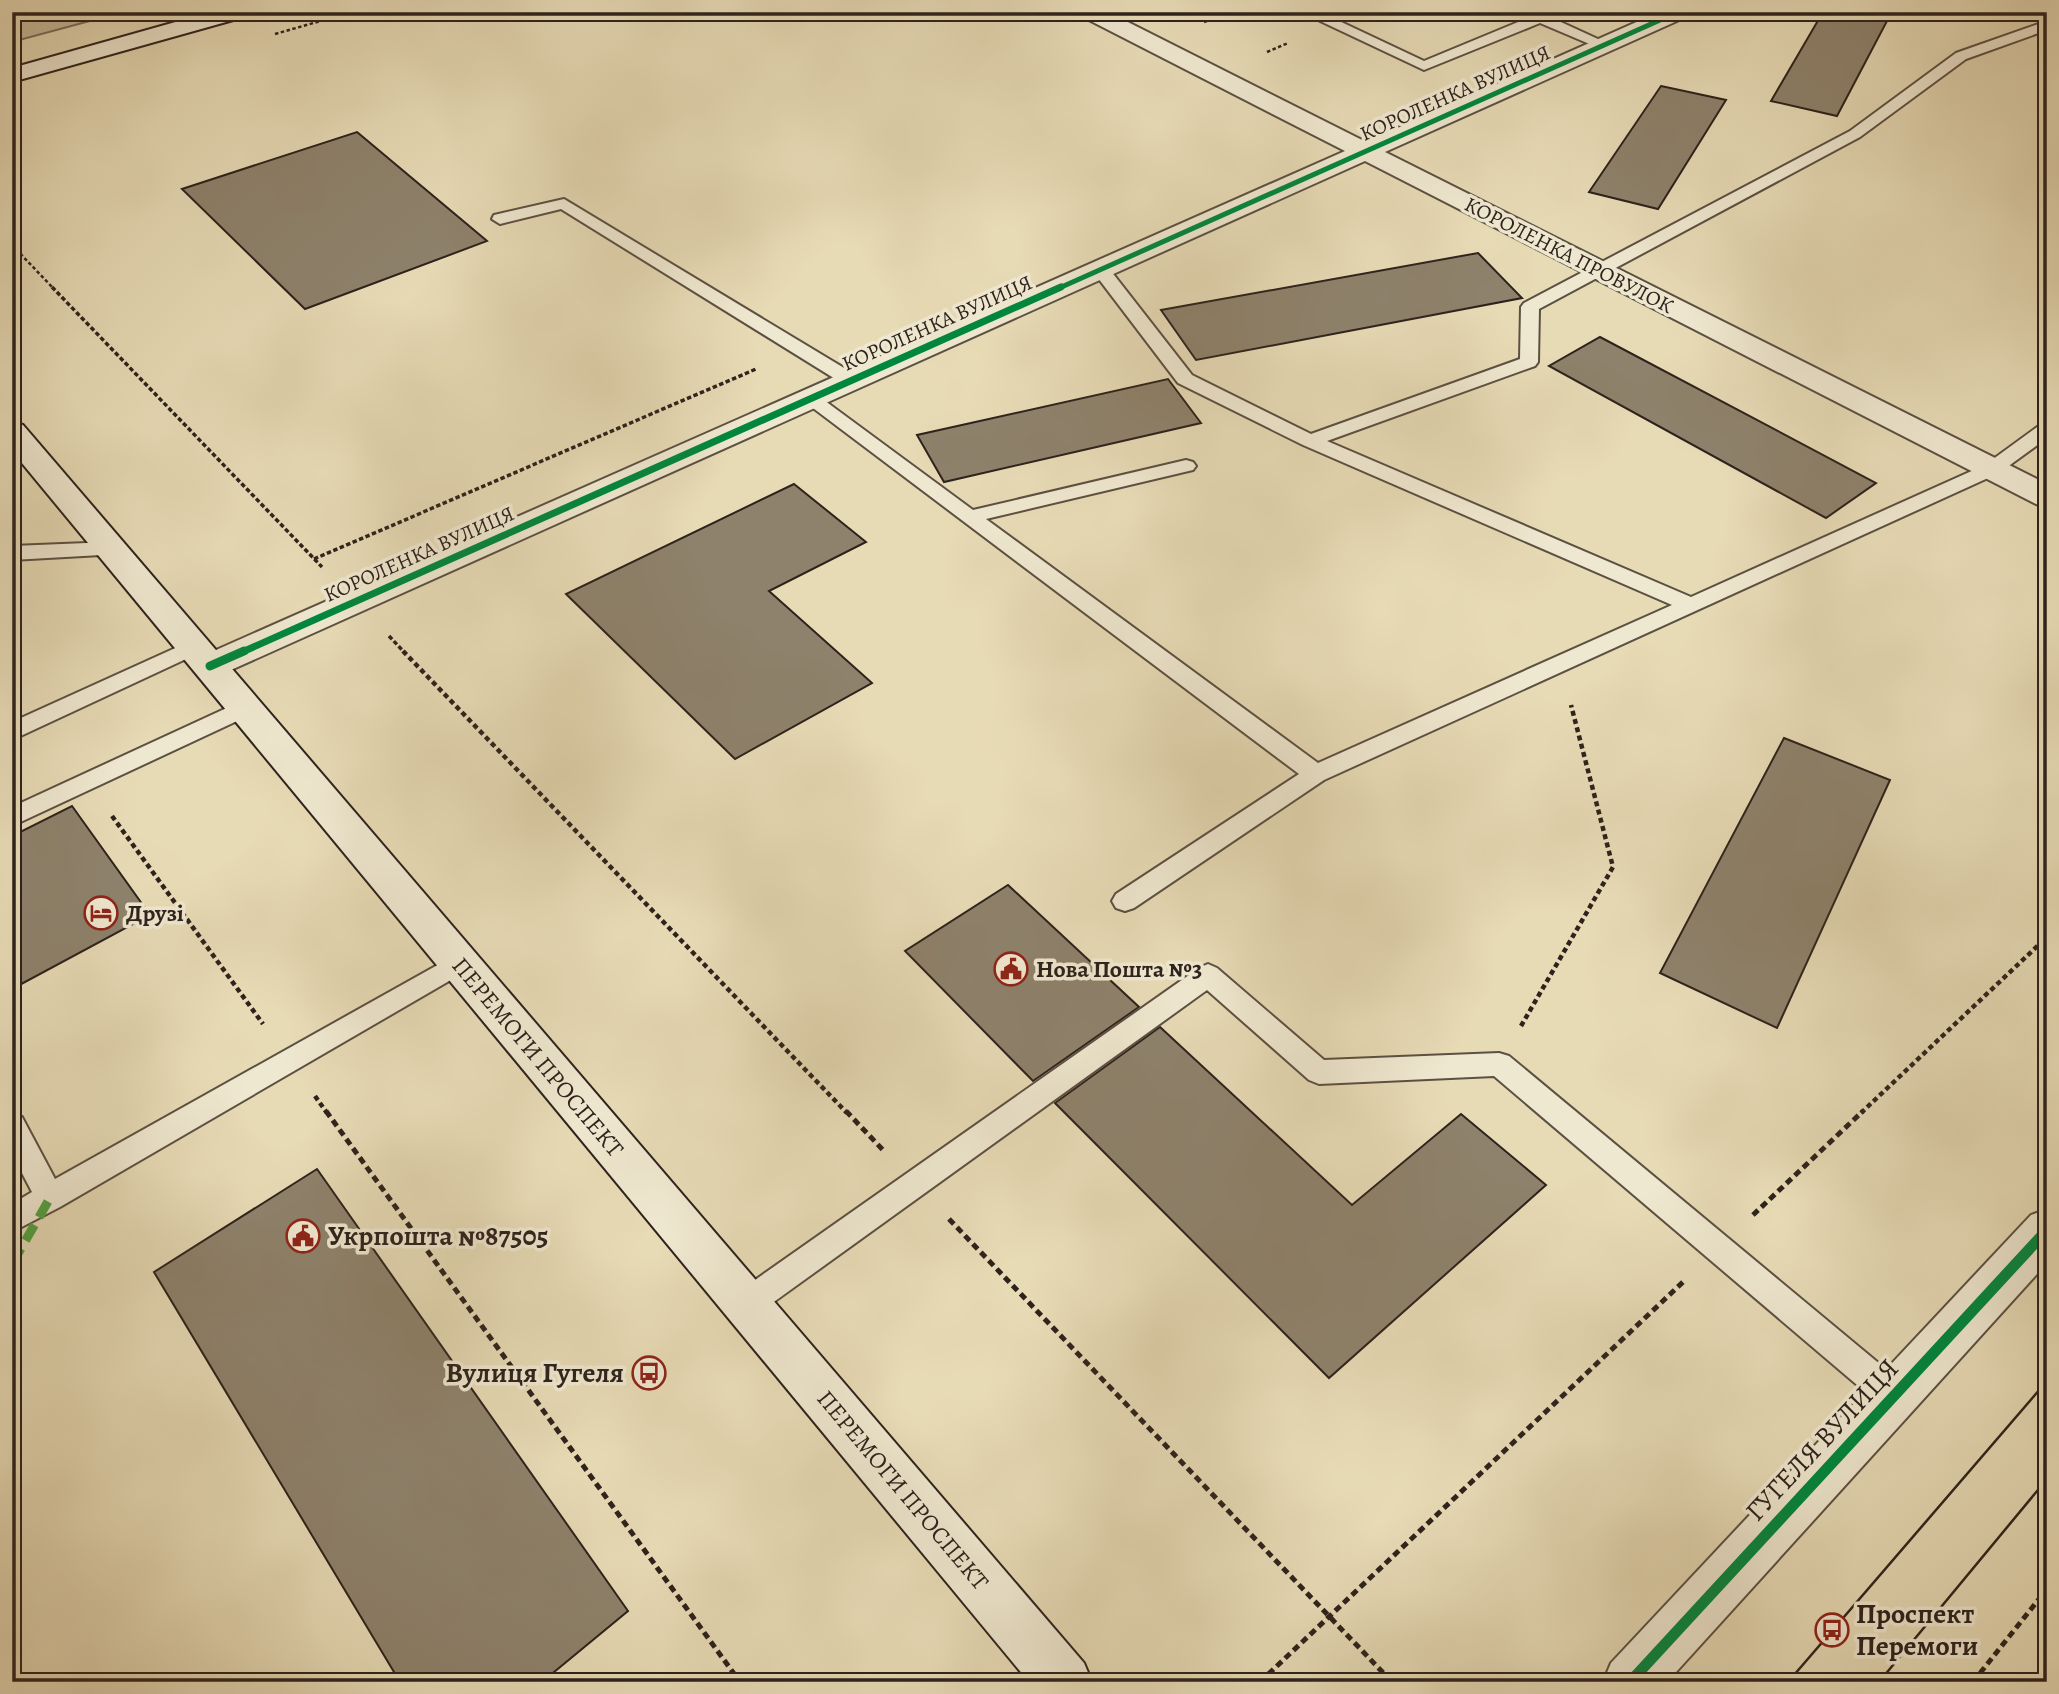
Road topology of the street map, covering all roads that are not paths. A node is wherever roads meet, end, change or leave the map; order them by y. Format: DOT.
graph roads {
  1 [pos="236,12"];
  2 [pos="1091,12"];
  3 [pos="1308,12"];
  4 [pos="1678,12"];
  5 [pos="1532,15"];
  6 [pos="2047,25"];
  7 [pos="1604,45"];
  8 [pos="12,75"];
  9 [pos="1366,151"];
  10 [pos="500,219"];
  11 [pos="1101,270"];
  12 [pos="1599,270"];
  13 [pos="852,381"];
  14 [pos="810,399"];
  15 [pos="2047,429"];
  16 [pos="12,431"];
  17 [pos="1310,441"];
  18 [pos="1186,466"];
  19 [pos="1992,469"];
  20 [pos="2047,497"];
  21 [pos="969,517"];
  22 [pos="112,549"];
  23 [pos="12,554"];
  24 [pos="1692,605"];
  25 [pos="202,657"];
  26 [pos="244,708"];
  27 [pos="12,732"];
  28 [pos="1316,774"];
  29 [pos="12,817"];
  30 [pos="1125,901"];
  31 [pos="460,964"];
  32 [pos="12,1126"];
  33 [pos="50,1198"];
  34 [pos="12,1219"];
  35 [pos="2047,1230"];
  36 [pos="746,1304"];
  37 [pos="1894,1396"];
  38 [pos="1065,1682"];
  39 [pos="1630,1682"];
  1 -- 8 [label="street"];
  2 -- 9 [label="street, КОРОЛЕНКА ПРОВУЛОК"];
  3 -- 5 [label="lane"];
  4 -- 7 [label="street, КОРОЛЕНКА ВУЛИЦЯ"];
  5 -- 7 [label="lane"];
  6 -- 12 [label="lane"];
  7 -- 9 [label="street, КОРОЛЕНКА ВУЛИЦЯ"];
  9 -- 11 [label="street, КОРОЛЕНКА ВУЛИЦЯ"];
  9 -- 12 [label="street, КОРОЛЕНКА ПРОВУЛОК"];
  10 -- 13 [label="lane"];
  11 -- 13 [label="street, КОРОЛЕНКА ВУЛИЦЯ"];
  11 -- 17 [label="lane"];
  12 -- 17 [label="lane"];
  12 -- 19 [label="street, КОРОЛЕНКА ПРОВУЛОК"];
  13 -- 14 [label="street, КОРОЛЕНКА ВУЛИЦЯ"];
  14 -- 21 [label="lane"];
  14 -- 25 [label="street, КОРОЛЕНКА ВУЛИЦЯ"];
  15 -- 19 [label="lane"];
  16 -- 22 [label="street, ПЕРЕМОГИ ПРОСПЕКТ"];
  17 -- 24 [label="lane"];
  18 -- 21 [label="lane"];
  19 -- 20 [label="street, КОРОЛЕНКА ПРОВУЛОК"];
  19 -- 24 [label="lane"];
  21 -- 28 [label="lane"];
  22 -- 23 [label="lane"];
  22 -- 25 [label="street, ПЕРЕМОГИ ПРОСПЕКТ"];
  24 -- 28 [label="lane"];
  25 -- 26 [label="street, ПЕРЕМОГИ ПРОСПЕКТ"];
  25 -- 27 [label="lane"];
  26 -- 29 [label="lane"];
  26 -- 31 [label="street, ПЕРЕМОГИ ПРОСПЕКТ"];
  28 -- 30 [label="lane"];
  31 -- 33 [label="lane"];
  31 -- 36 [label="street, ПЕРЕМОГИ ПРОСПЕКТ"];
  32 -- 33 [label="lane"];
  33 -- 34 [label="lane"];
  35 -- 37 [label="street, ГУГЕЛЯ ВУЛИЦЯ"];
  36 -- 37 [label="lane"];
  36 -- 38 [label="street, ПЕРЕМОГИ ПРОСПЕКТ"];
  37 -- 39 [label="street, ГУГЕЛЯ ВУЛИЦЯ"];
}
